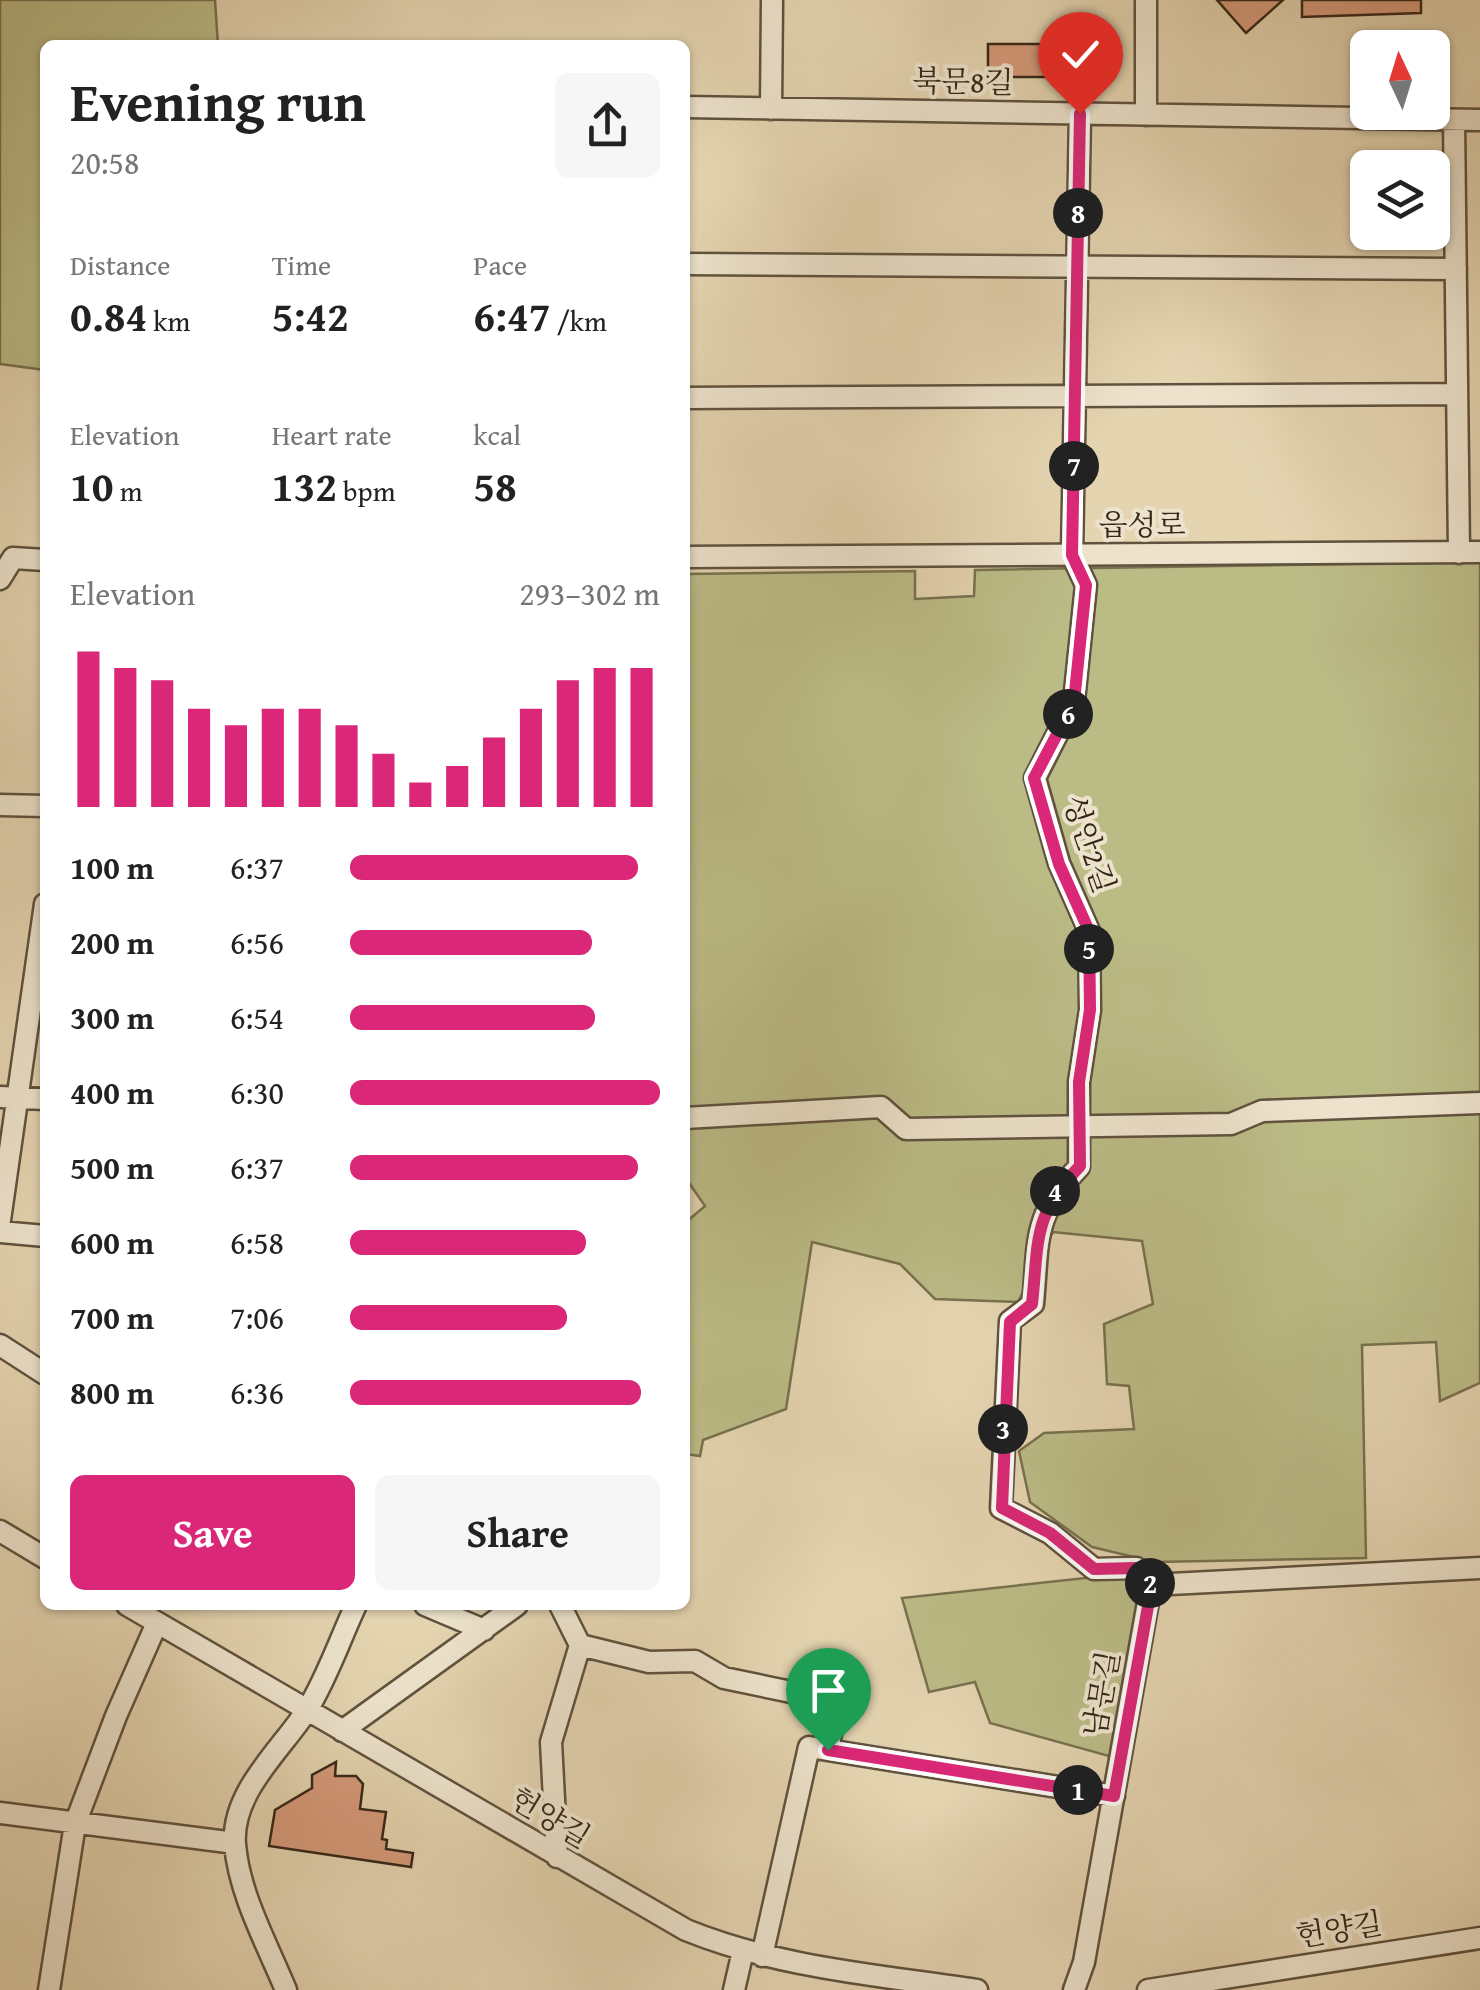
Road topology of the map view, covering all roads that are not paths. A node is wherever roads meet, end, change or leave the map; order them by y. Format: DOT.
graph roads {
  1 [pos="772,0"];
  2 [pos="1146,0"];
  3 [pos="690,107"];
  4 [pos="771,109"];
  5 [pos="1080,114"];
  6 [pos="1146,115"];
  7 [pos="1454,120"];
  8 [pos="1480,120"];
  9 [pos="690,264"];
  10 [pos="1077,267"];
  11 [pos="1456,268"];
  12 [pos="1457,394"];
  13 [pos="1075,396"];
  14 [pos="690,398"];
  15 [pos="1470,552"];
  16 [pos="1072,555"];
  17 [pos="690,558"];
  18 [pos="40,560"];
  19 [pos="0,579"];
  20 [pos="0,805"];
  21 [pos="40,806"];
  22 [pos="40,931"];
  23 [pos="9,1098"];
  24 [pos="40,1099"];
  25 [pos="1480,1102"];
  26 [pos="690,1118"];
  27 [pos="1080,1126"];
  28 [pos="0,1220"];
  29 [pos="0,1232"];
  30 [pos="40,1236"];
  31 [pos="0,1345"];
  32 [pos="40,1371"];
  33 [pos="0,1532"];
  34 [pos="40,1555"];
  35 [pos="1480,1568"];
  36 [pos="1152,1584"];
  37 [pos="136,1610"];
  38 [pos="354,1610"];
  39 [pos="437,1610"];
  40 [pos="510,1610"];
  41 [pos="563,1610"];
  42 [pos="157,1622"];
  43 [pos="484,1630"];
  44 [pos="580,1644"];
  45 [pos="306,1711"];
  46 [pos="342,1731"];
  47 [pos="828,1750"];
  48 [pos="1114,1796"];
  49 [pos="0,1813"];
  50 [pos="75,1824"];
  51 [pos="235,1843"];
  52 [pos="557,1857"];
  53 [pos="1480,1938"];
  54 [pos="753,1954"];
  55 [pos="1244,1983"];
  56 [pos="50,1990"];
  57 [pos="286,1990"];
  58 [pos="734,1990"];
  59 [pos="977,1990"];
  60 [pos="1074,1990"];
  61 [pos="1148,1990"];
  1 -- 4 [label="street"];
  2 -- 6 [label="street"];
  3 -- 4 [label="street, 북문8길"];
  4 -- 5 [label="street, 북문8길"];
  5 -- 6 [label="street, 북문8길"];
  5 -- 10 [label="street"];
  6 -- 7 [label="street, 북문8길"];
  7 -- 8 [label="street, 북문8길"];
  7 -- 11 [label="street"];
  9 -- 10 [label="street"];
  10 -- 11 [label="street"];
  10 -- 13 [label="street"];
  11 -- 12 [label="street"];
  12 -- 13 [label="street"];
  12 -- 15 [label="street"];
  13 -- 14 [label="street"];
  13 -- 16 [label="street"];
  15 -- 16 [label="street, 읍성로"];
  16 -- 17 [label="street, 읍성로"];
  16 -- 27 [label="street, 성안2길"];
  18 -- 19 [label="street"];
  20 -- 21 [label="street"];
  22 -- 23 [label="street"];
  23 -- 24 [label="street"];
  23 -- 28 [label="street"];
  25 -- 27 [label="street"];
  26 -- 27 [label="street"];
  27 -- 36 [label="street, 성안2길"];
  29 -- 30 [label="street"];
  31 -- 32 [label="street"];
  33 -- 34 [label="street"];
  35 -- 36 [label="street"];
  36 -- 48 [label="street, 남문길"];
  37 -- 42 [label="street, 헌양길"];
  38 -- 45 [label="street"];
  39 -- 43 [label="street"];
  40 -- 43 [label="street"];
  41 -- 44 [label="street"];
  42 -- 45 [label="street, 헌양길"];
  42 -- 50 [label="street"];
  43 -- 46 [label="street"];
  44 -- 47 [label="street"];
  44 -- 52 [label="street"];
  45 -- 46 [label="street, 헌양길"];
  45 -- 51 [label="street"];
  46 -- 52 [label="street, 헌양길"];
  47 -- 48 [label="street"];
  47 -- 54 [label="street"];
  48 -- 60 [label="street, 남문길"];
  49 -- 50 [label="street"];
  50 -- 51 [label="street"];
  50 -- 56 [label="street"];
  51 -- 57 [label="street"];
  52 -- 54 [label="street, 헌양길"];
  53 -- 55 [label="street, 헌양길"];
  54 -- 58 [label="street"];
  54 -- 59 [label="street, 헌양길"];
  55 -- 61 [label="street, 헌양길"];
}
